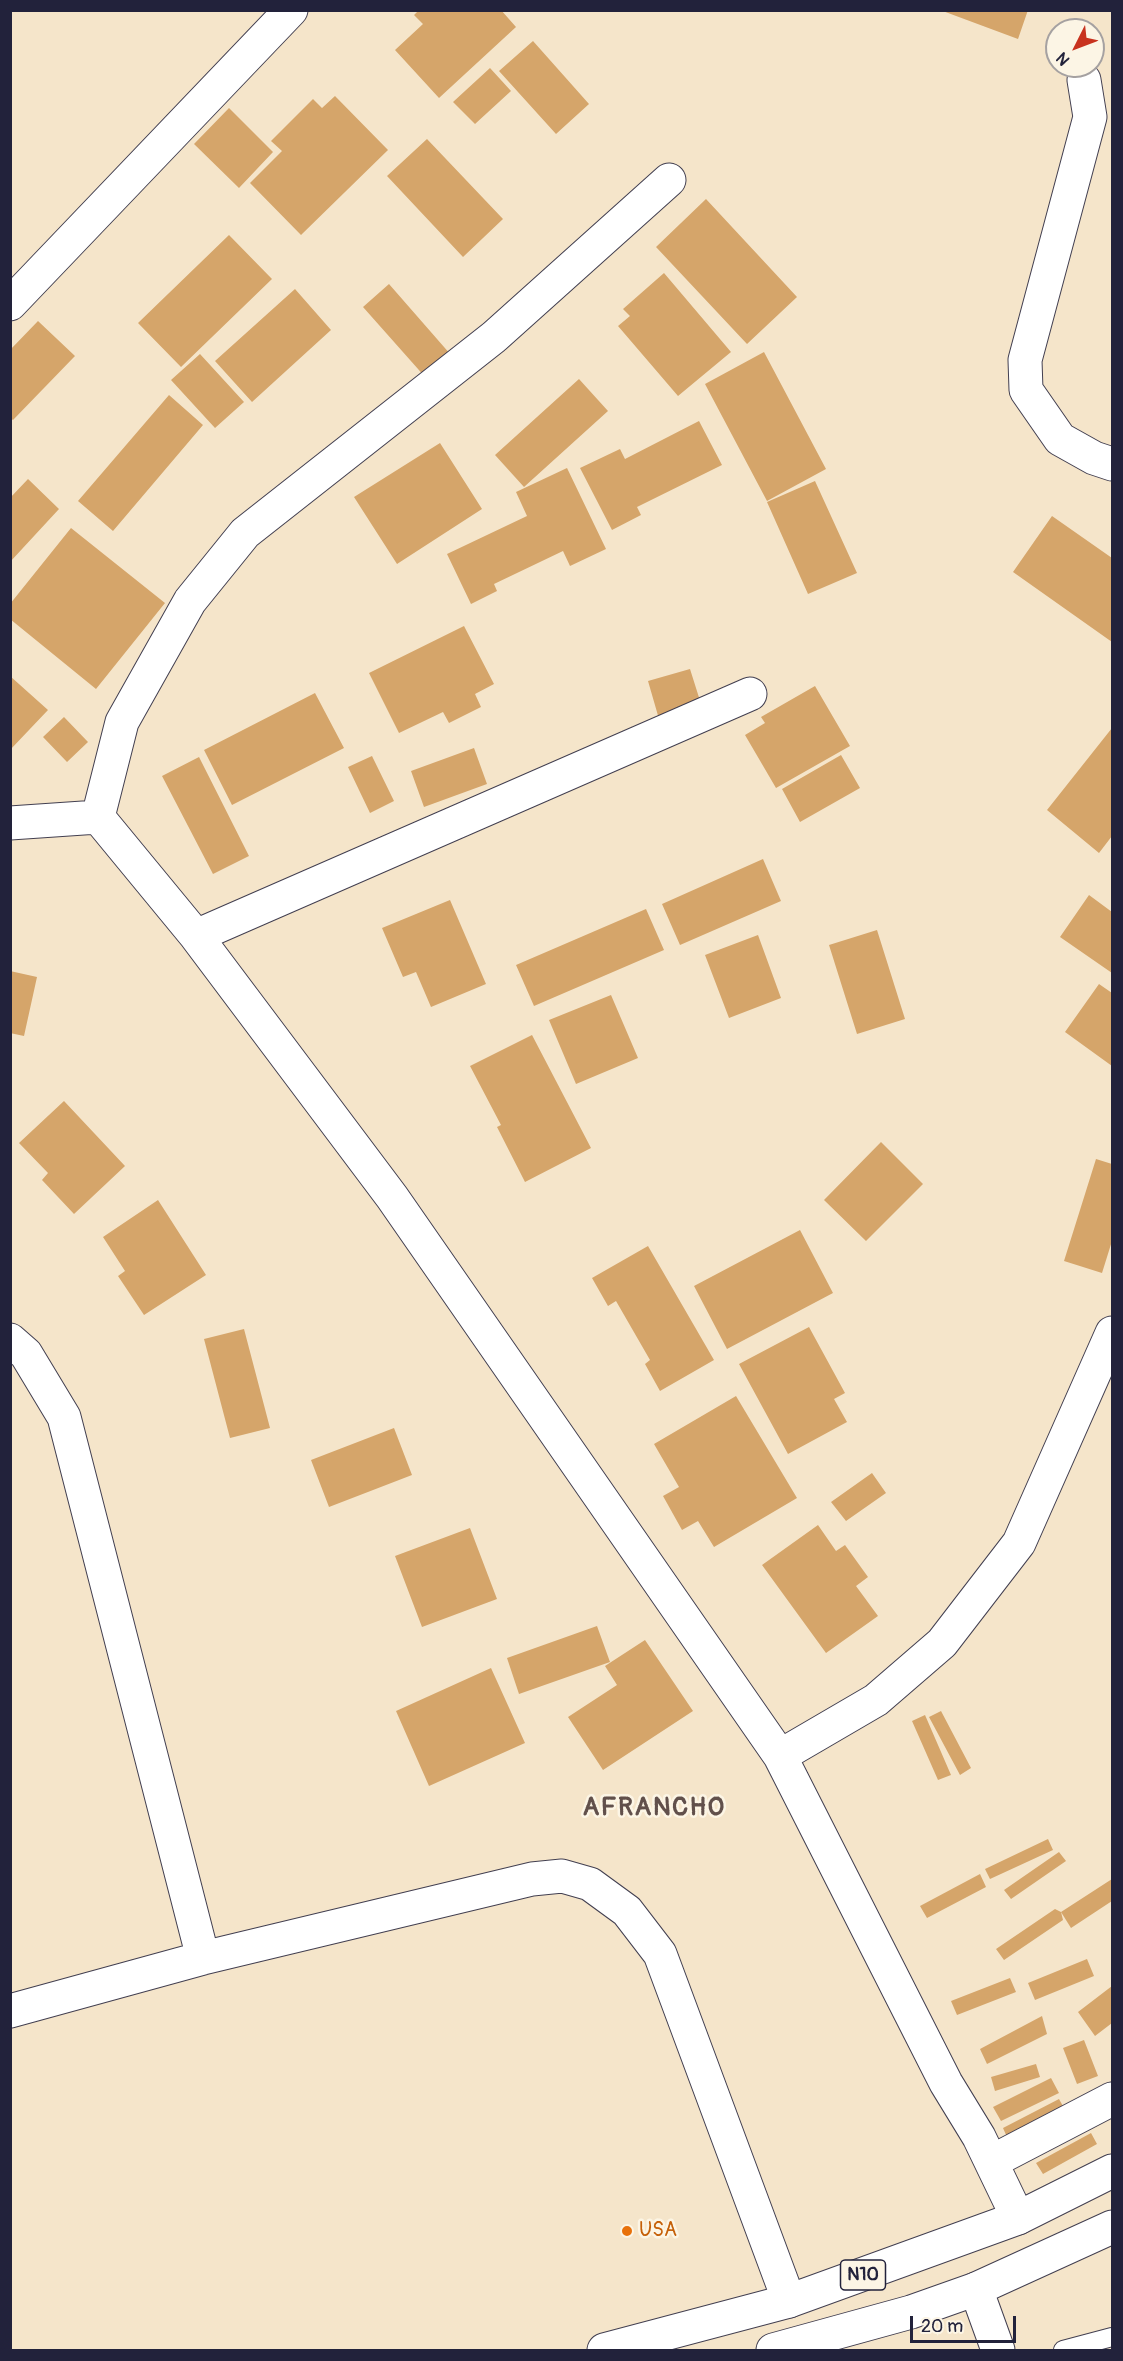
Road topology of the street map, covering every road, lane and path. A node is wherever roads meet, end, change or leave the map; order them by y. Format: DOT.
graph roads {
  1 [pos="291,10"];
  2 [pos="1084,80"];
  3 [pos="669,180"];
  4 [pos="10,304"];
  5 [pos="1113,464"];
  6 [pos="750,694"];
  7 [pos="98,817"];
  8 [pos="10,823"];
  9 [pos="196,936"];
  10 [pos="1113,1333"];
  11 [pos="10,1340"];
  12 [pos="780,1756"];
  13 [pos="203,1958"];
  14 [pos="10,2011"];
  15 [pos="1113,2099"];
  16 [pos="991,2162"];
  17 [pos="1113,2171"];
  18 [pos="1018,2218"];
  19 [pos="1113,2227"];
  20 [pos="976,2289"];
  21 [pos="789,2301"];
  22 [pos="1113,2337"];
  23 [pos="604,2350"];
  24 [pos="773,2350"];
  25 [pos="998,2350"];
  26 [pos="1063,2350"];
  1 -- 4 [label="main road"];
  2 -- 5 [label="main road"];
  3 -- 7 [label="main road"];
  6 -- 9 [label="main road"];
  7 -- 8 [label="main road"];
  7 -- 9 [label="main road"];
  9 -- 12 [label="main road"];
  10 -- 12 [label="main road"];
  11 -- 13 [label="main road"];
  12 -- 16 [label="main road"];
  13 -- 14 [label="main road"];
  13 -- 21 [label="main road"];
  15 -- 16 [label="main road"];
  16 -- 18 [label="main road"];
  17 -- 18 [label="main road, N10"];
  18 -- 21 [label="main road, N10"];
  19 -- 20 [label="main road, N10"];
  20 -- 24 [label="main road, N10"];
  20 -- 25 [label="main road"];
  21 -- 23 [label="main road, N10"];
  22 -- 26 [label="lane"];
}
